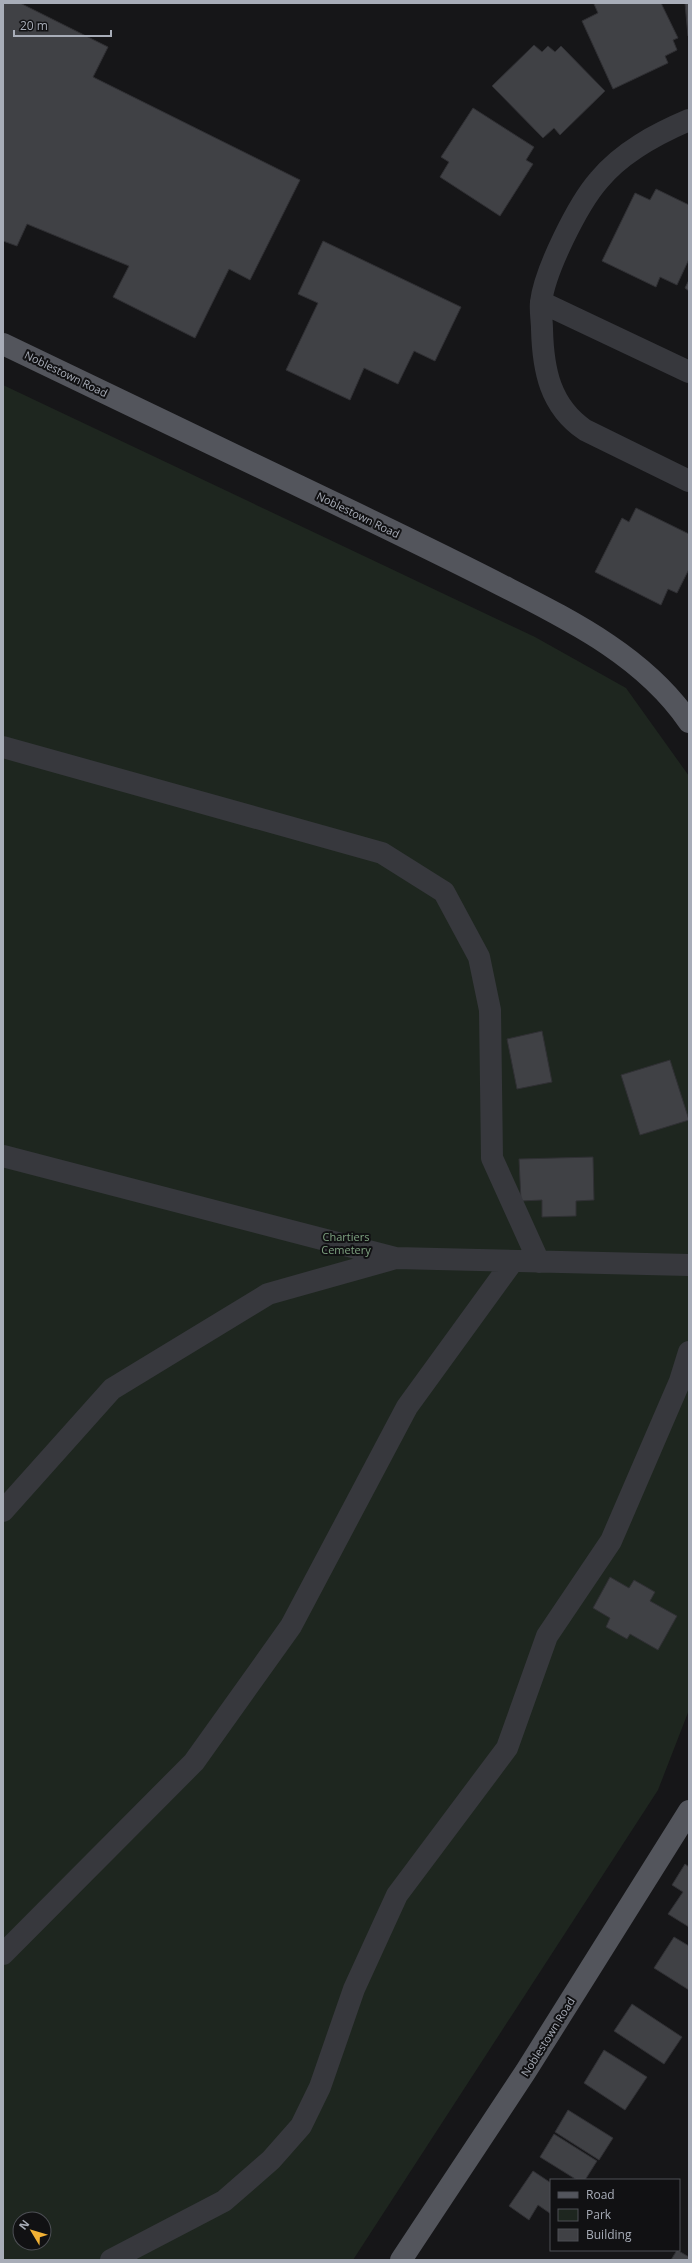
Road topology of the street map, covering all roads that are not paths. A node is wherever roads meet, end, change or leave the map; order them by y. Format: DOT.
graph roads {
  1 [pos="689,120"];
  2 [pos="541,302"];
  3 [pos="3,344"];
  4 [pos="689,372"];
  5 [pos="689,481"];
  6 [pos="689,722"];
  7 [pos="3,747"];
  8 [pos="3,1156"];
  9 [pos="396,1258"];
  10 [pos="513,1261"];
  11 [pos="539,1262"];
  12 [pos="689,1265"];
  13 [pos="689,1352"];
  14 [pos="3,1511"];
  15 [pos="689,1811"];
  16 [pos="3,1954"];
  17 [pos="111,2260"];
  18 [pos="401,2260"];
  1 -- 2 [label="lane"];
  2 -- 4 [label="lane"];
  2 -- 5 [label="lane"];
  3 -- 6 [label="main road, Noblestown Road"];
  7 -- 11 [label="lane"];
  8 -- 9 [label="lane"];
  9 -- 10 [label="lane"];
  9 -- 14 [label="lane"];
  10 -- 11 [label="lane"];
  10 -- 16 [label="lane"];
  11 -- 12 [label="lane"];
  13 -- 17 [label="lane"];
  15 -- 18 [label="main road, Noblestown Road"];
}
